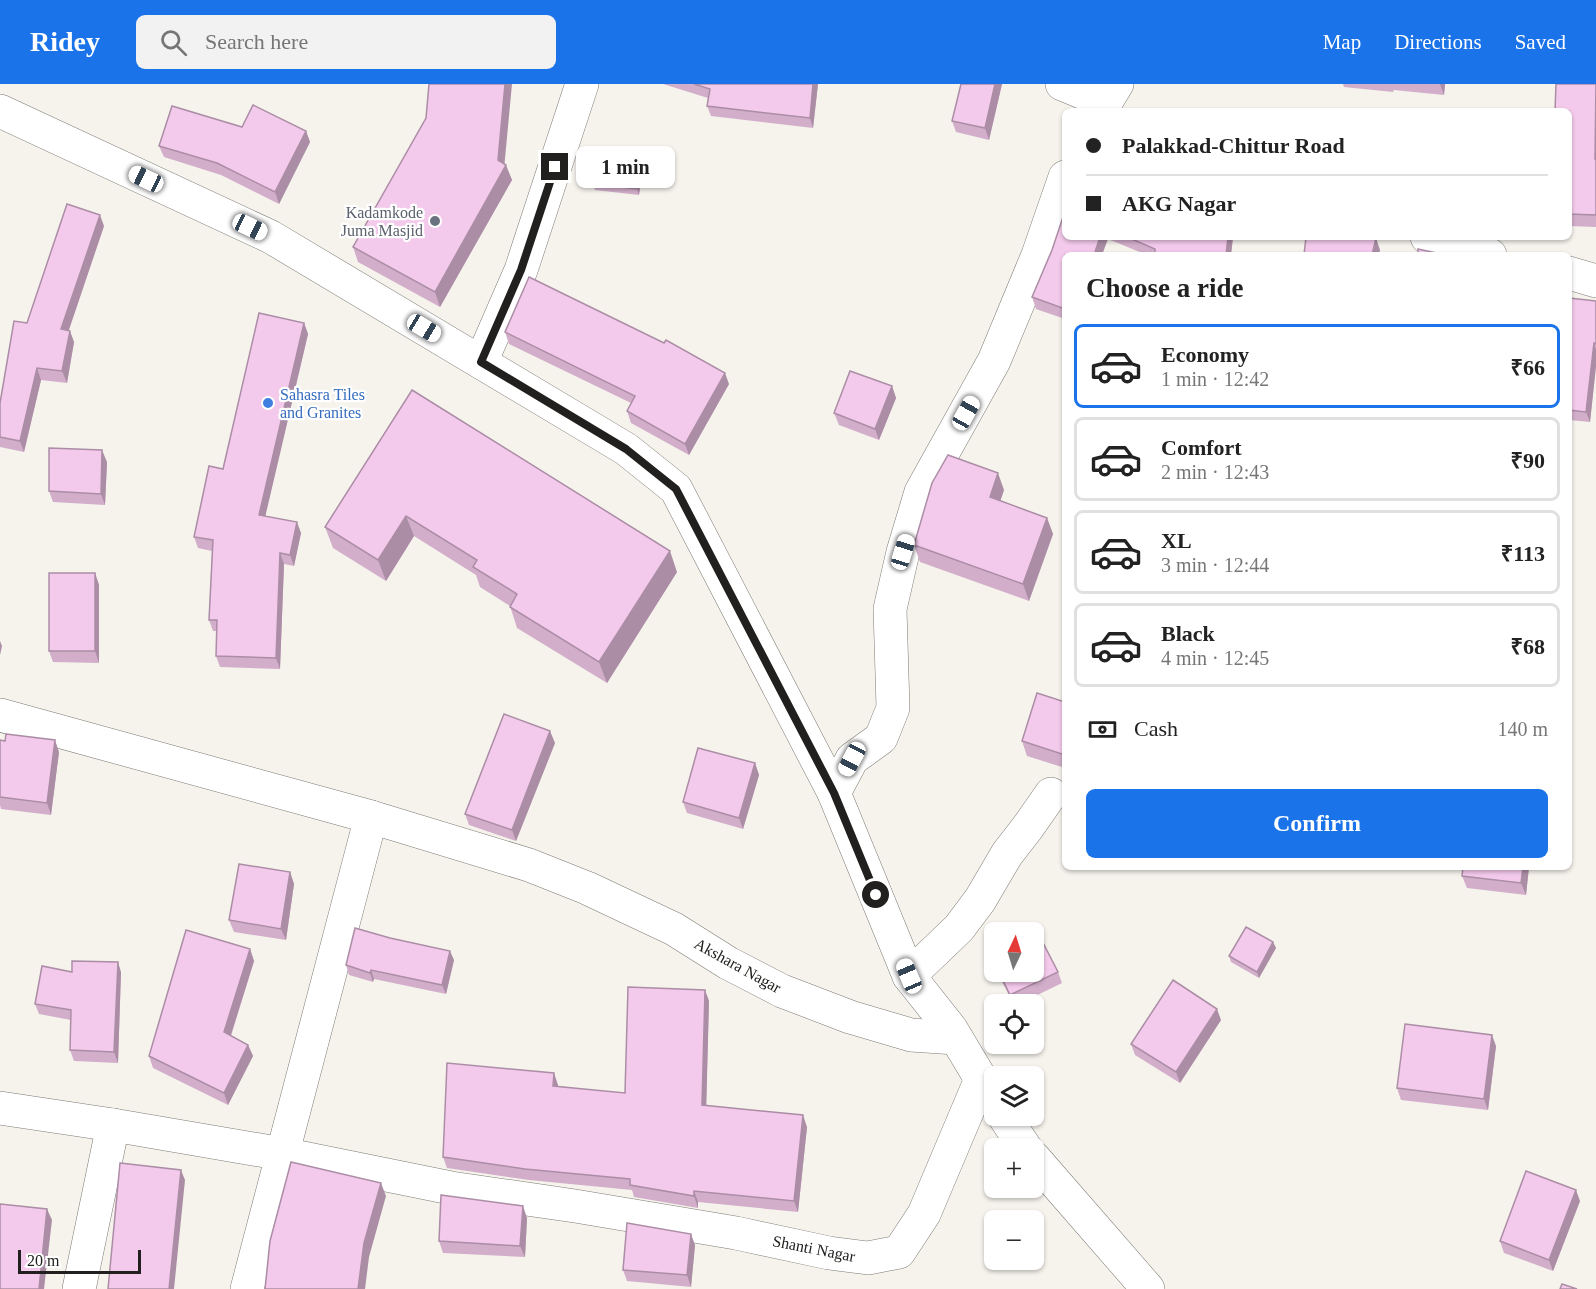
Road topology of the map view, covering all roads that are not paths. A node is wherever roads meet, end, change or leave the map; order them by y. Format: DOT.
graph roads {
  1 [pos="582,84"];
  2 [pos="1062,84"];
  3 [pos="1112,102"];
  4 [pos="0,111"];
  5 [pos="1062,186"];
  6 [pos="1435,240"];
  7 [pos="1476,252"];
  8 [pos="1572,274"];
  9 [pos="1596,281"];
  10 [pos="481,362"];
  11 [pos="0,715"];
  12 [pos="834,793"];
  13 [pos="1051,794"];
  14 [pos="370,817"];
  15 [pos="909,976"];
  16 [pos="956,1038"];
  17 [pos="984,1084"];
  18 [pos="984,1098"];
  19 [pos="0,1108"];
  20 [pos="113,1125"];
  21 [pos="284,1154"];
  22 [pos="1044,1169"];
  23 [pos="79,1289"];
  24 [pos="247,1289"];
  25 [pos="1148,1289"];
  1 -- 10 [label="street"];
  2 -- 3 [label="street"];
  4 -- 10 [label="street"];
  5 -- 12 [label="street"];
  6 -- 7 [label="street"];
  8 -- 9 [label="street"];
  10 -- 12 [label="street"];
  11 -- 14 [label="street, Akshara Nagar"];
  12 -- 15 [label="street"];
  13 -- 15 [label="street"];
  14 -- 16 [label="street, Akshara Nagar"];
  14 -- 21 [label="street"];
  15 -- 16 [label="street"];
  16 -- 17 [label="street"];
  18 -- 21 [label="street, Shanti Nagar"];
  19 -- 20 [label="street, Shanti Nagar"];
  20 -- 21 [label="street, Shanti Nagar"];
  20 -- 23 [label="street"];
  21 -- 24 [label="street"];
  22 -- 25 [label="street"];
}
